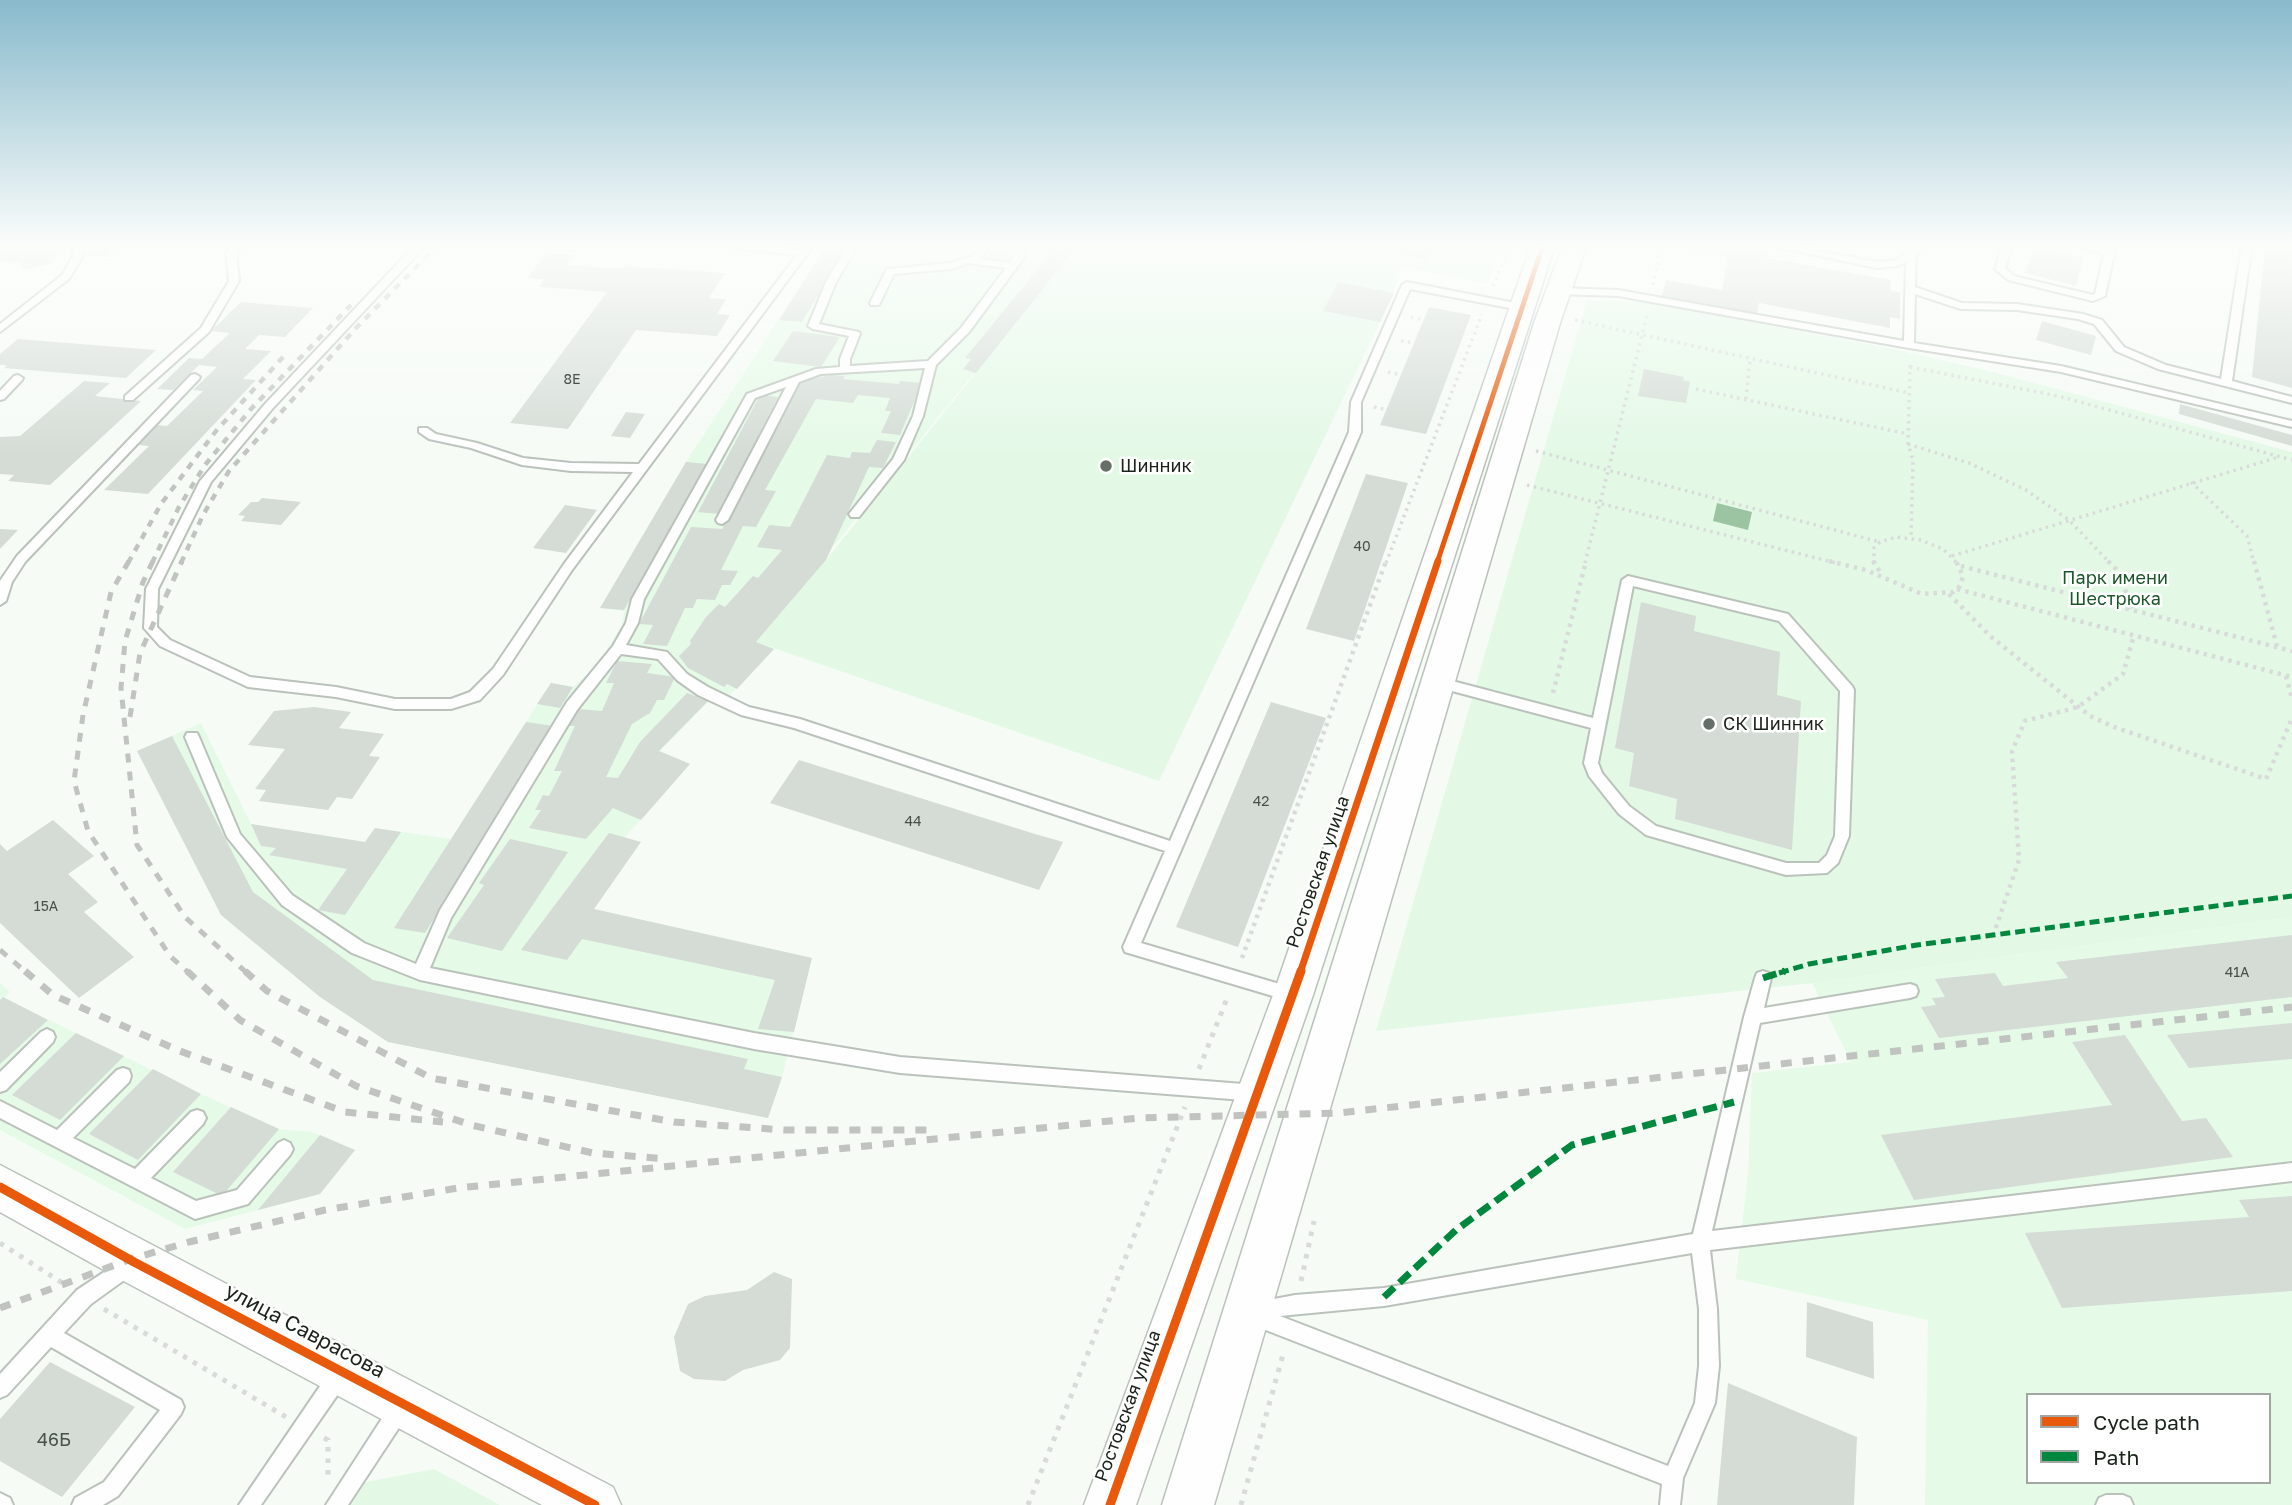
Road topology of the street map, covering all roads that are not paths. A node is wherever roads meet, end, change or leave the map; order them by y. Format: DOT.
graph roads {
  1 [pos="17,315"];
  2 [pos="214,315"];
  3 [pos="355,315"];
  4 [pos="756,315"];
  5 [pos="817,315"];
  6 [pos="976,315"];
  7 [pos="1394,315"];
  8 [pos="1501,315"];
  9 [pos="1563,315"];
  10 [pos="1741,315"];
  11 [pos="1910,315"];
  12 [pos="2074,315"];
  13 [pos="2236,315"];
  14 [pos="0,329"];
  15 [pos="1909,345"];
  16 [pos="931,364"];
  17 [pos="845,370"];
  18 [pos="18,377"];
  19 [pos="195,377"];
  20 [pos="795,380"];
  21 [pos="2226,383"];
  22 [pos="0,397"];
  23 [pos="129,398"];
  24 [pos="2292,400"];
  25 [pos="2292,424"];
  26 [pos="423,430"];
  27 [pos="641,468"];
  28 [pos="855,514"];
  29 [pos="722,520"];
  30 [pos="3,581"];
  31 [pos="0,601"];
  32 [pos="618,649"];
  33 [pos="1437,682"];
  34 [pos="1599,725"];
  35 [pos="192,737"];
  36 [pos="1174,848"];
  37 [pos="420,973"];
  38 [pos="1763,978"];
  39 [pos="1910,990"];
  40 [pos="1293,995"];
  41 [pos="1752,1017"];
  42 [pos="47,1037"];
  43 [pos="123,1076"];
  44 [pos="0,1084"];
  45 [pos="1256,1093"];
  46 [pos="0,1109"];
  47 [pos="197,1118"];
  48 [pos="59,1139"];
  49 [pos="284,1149"];
  50 [pos="2292,1171"];
  51 [pos="136,1180"];
  52 [pos="0,1187"];
  53 [pos="1700,1242"];
  54 [pos="134,1262"];
  55 [pos="1248,1313"];
  56 [pos="48,1334"];
  57 [pos="343,1371"];
  58 [pos="0,1388"];
  59 [pos="404,1403"];
  60 [pos="1673,1478"];
  61 [pos="82,1505"];
  62 [pos="248,1505"];
  63 [pos="336,1505"];
  64 [pos="595,1505"];
  65 [pos="1110,1505"];
  66 [pos="1188,1505"];
  67 [pos="1670,1505"];
  68 [pos="2106,1505"];
  69 [pos="2123,1505"];
  1 -- 14 [label="lane"];
  2 -- 23 [label="lane"];
  3 -- 27 [label="lane"];
  4 -- 27 [label="lane"];
  5 -- 17 [label="lane"];
  6 -- 16 [label="lane"];
  7 -- 36 [label="lane"];
  8 -- 40 [label="street, Ростовская улица"];
  9 -- 33 [label="street"];
  10 -- 15 [label="lane"];
  11 -- 15 [label="lane"];
  12 -- 21 [label="lane"];
  13 -- 21 [label="lane"];
  15 -- 25 [label="lane"];
  16 -- 17 [label="lane"];
  16 -- 28 [label="lane"];
  17 -- 20 [label="lane"];
  18 -- 22 [label="lane"];
  19 -- 30 [label="lane"];
  20 -- 29 [label="lane"];
  20 -- 32 [label="lane"];
  21 -- 24 [label="lane"];
  26 -- 27 [label="lane"];
  30 -- 31 [label="lane"];
  32 -- 36 [label="lane"];
  32 -- 37 [label="lane"];
  33 -- 34 [label="lane"];
  33 -- 55 [label="street"];
  34 -- 34 [label="lane"];
  35 -- 37 [label="lane"];
  36 -- 40 [label="lane"];
  37 -- 45 [label="lane"];
  38 -- 41 [label="lane"];
  39 -- 41 [label="lane"];
  40 -- 45 [label="street, Ростовская улица"];
  41 -- 53 [label="lane"];
  42 -- 44 [label="lane"];
  43 -- 48 [label="lane"];
  45 -- 65 [label="street, Ростовская улица"];
  46 -- 48 [label="lane"];
  47 -- 51 [label="lane"];
  48 -- 51 [label="lane"];
  49 -- 51 [label="lane"];
  50 -- 53 [label="lane"];
  52 -- 54 [label="street, улица Саврасова"];
  53 -- 55 [label="lane"];
  53 -- 60 [label="lane"];
  54 -- 56 [label="lane"];
  54 -- 57 [label="street, улица Саврасова"];
  55 -- 60 [label="lane"];
  55 -- 66 [label="street"];
  56 -- 58 [label="lane"];
  56 -- 61 [label="lane"];
  57 -- 59 [label="street, улица Саврасова"];
  57 -- 62 [label="lane"];
  59 -- 63 [label="lane"];
  59 -- 64 [label="street, улица Саврасова"];
  60 -- 67 [label="lane"];
  68 -- 69 [label="lane"];
}
